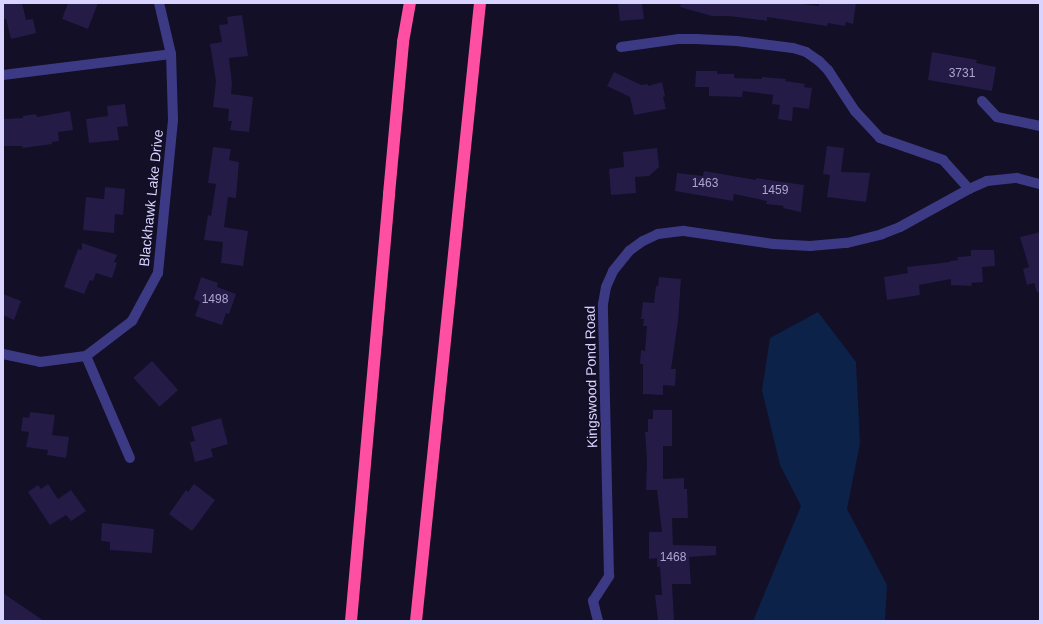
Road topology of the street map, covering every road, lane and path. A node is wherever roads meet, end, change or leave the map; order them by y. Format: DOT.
graph roads {
  1 [pos="159,3"];
  2 [pos="410,3"];
  3 [pos="480,3"];
  4 [pos="621,47"];
  5 [pos="171,54"];
  6 [pos="3,75"];
  7 [pos="982,101"];
  8 [pos="1040,126"];
  9 [pos="1040,184"];
  10 [pos="969,189"];
  11 [pos="3,354"];
  12 [pos="86,356"];
  13 [pos="130,458"];
  14 [pos="351,621"];
  15 [pos="416,621"];
  16 [pos="598,621"];
  1 -- 5 [label="street, Blackhawk Lake Drive"];
  2 -- 14 [label="highway"];
  3 -- 15 [label="highway"];
  4 -- 10 [label="street"];
  5 -- 6 [label="street"];
  5 -- 12 [label="street, Blackhawk Lake Drive"];
  7 -- 8 [label="street"];
  9 -- 10 [label="street, Kingswood Pond Road"];
  10 -- 16 [label="street, Kingswood Pond Road"];
  11 -- 12 [label="street, Blackhawk Lake Drive"];
  12 -- 13 [label="street"];
}
